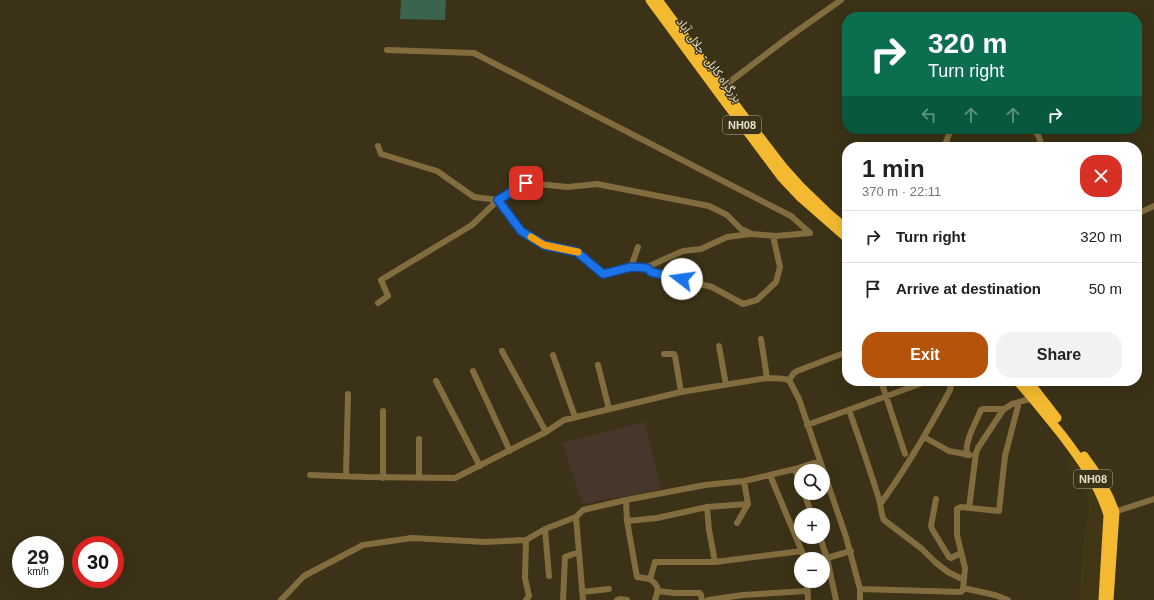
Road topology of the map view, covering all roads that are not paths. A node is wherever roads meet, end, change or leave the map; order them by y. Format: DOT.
graph roads {
  1 [pos="650,0"];
  2 [pos="658,0"];
  3 [pos="841,0"];
  4 [pos="387,50"];
  5 [pos="723,87"];
  6 [pos="378,146"];
  7 [pos="498,200"];
  8 [pos="1154,206"];
  9 [pos="1142,212"];
  10 [pos="842,226"];
  11 [pos="752,234"];
  12 [pos="842,234"];
  13 [pos="773,236"];
  14 [pos="638,247"];
  15 [pos="631,267"];
  16 [pos="647,268"];
  17 [pos="378,302"];
  18 [pos="761,339"];
  19 [pos="719,346"];
  20 [pos="502,351"];
  21 [pos="664,354"];
  22 [pos="842,354"];
  23 [pos="553,355"];
  24 [pos="598,365"];
  25 [pos="472,371"];
  26 [pos="767,378"];
  27 [pos="789,380"];
  28 [pos="436,381"];
  29 [pos="726,385"];
  30 [pos="883,386"];
  31 [pos="913,386"];
  32 [pos="951,386"];
  33 [pos="1022,386"];
  34 [pos="1032,386"];
  35 [pos="681,392"];
  36 [pos="348,394"];
  37 [pos="886,396"];
  38 [pos="1033,398"];
  39 [pos="1018,402"];
  40 [pos="609,409"];
  41 [pos="1004,409"];
  42 [pos="849,410"];
  43 [pos="383,411"];
  44 [pos="575,417"];
  45 [pos="808,424"];
  46 [pos="546,432"];
  47 [pos="924,437"];
  48 [pos="419,439"];
  49 [pos="510,451"];
  50 [pos="905,454"];
  51 [pos="967,455"];
  52 [pos="976,456"];
  53 [pos="820,461"];
  54 [pos="811,464"];
  55 [pos="480,466"];
  56 [pos="794,469"];
  57 [pos="310,475"];
  58 [pos="770,475"];
  59 [pos="346,476"];
  60 [pos="383,478"];
  61 [pos="419,478"];
  62 [pos="744,481"];
  63 [pos="936,499"];
  64 [pos="1154,499"];
  65 [pos="626,500"];
  66 [pos="881,503"];
  67 [pos="748,504"];
  68 [pos="707,507"];
  69 [pos="970,508"];
  70 [pos="1111,513"];
  71 [pos="576,517"];
  72 [pos="627,521"];
  73 [pos="737,523"];
  74 [pos="545,529"];
  75 [pos="526,540"];
  76 [pos="802,551"];
  77 [pos="851,551"];
  78 [pos="578,552"];
  79 [pos="961,553"];
  80 [pos="830,557"];
  81 [pos="715,562"];
  82 [pos="830,572"];
  83 [pos="549,576"];
  84 [pos="650,579"];
  85 [pos="964,580"];
  86 [pos="807,588"];
  87 [pos="963,588"];
  88 [pos="609,589"];
  89 [pos="860,589"];
  90 [pos="658,591"];
  91 [pos="807,591"];
  92 [pos="582,592"];
  93 [pos="675,593"];
  94 [pos="776,593"];
  95 [pos="281,600"];
  96 [pos="526,600"];
  97 [pos="564,600"];
  98 [pos="583,600"];
  99 [pos="617,600"];
  100 [pos="627,600"];
  101 [pos="655,600"];
  102 [pos="675,600"];
  103 [pos="702,600"];
  104 [pos="708,600"];
  105 [pos="776,600"];
  106 [pos="808,600"];
  107 [pos="836,600"];
  108 [pos="860,600"];
  109 [pos="1008,600"];
  110 [pos="1103,600"];
  111 [pos="1109,600"];
  1 -- 12 [label="highway, بزرگراه کابل- جلال آباد / NH08"];
  2 -- 5 [label="highway, بزرگراه کابل- جلال آباد / NH08"];
  3 -- 5 [label="street"];
  4 -- 13 [label="street"];
  5 -- 10 [label="highway, بزرگراه کابل- جلال آباد / NH08"];
  6 -- 7 [label="street"];
  7 -- 11 [label="street"];
  7 -- 15 [label="street"];
  7 -- 17 [label="street"];
  8 -- 9 [label="street"];
  11 -- 13 [label="street"];
  11 -- 16 [label="street"];
  13 -- 16 [label="street"];
  14 -- 15 [label="street"];
  15 -- 16 [label="street"];
  18 -- 26 [label="street"];
  19 -- 29 [label="street"];
  20 -- 46 [label="street"];
  21 -- 35 [label="street"];
  22 -- 27 [label="street"];
  23 -- 44 [label="street"];
  24 -- 40 [label="street"];
  25 -- 49 [label="street"];
  26 -- 27 [label="street"];
  26 -- 29 [label="street"];
  27 -- 45 [label="street"];
  28 -- 55 [label="street"];
  29 -- 35 [label="street"];
  30 -- 37 [label="street"];
  31 -- 37 [label="street"];
  32 -- 47 [label="street"];
  33 -- 38 [label="highway, NH08"];
  34 -- 70 [label="highway, NH08"];
  35 -- 40 [label="street"];
  36 -- 59 [label="street"];
  37 -- 42 [label="street"];
  37 -- 50 [label="street"];
  38 -- 39 [label="street"];
  38 -- 70 [label="highway, NH08"];
  39 -- 41 [label="street"];
  39 -- 69 [label="street"];
  40 -- 44 [label="street"];
  41 -- 51 [label="street"];
  41 -- 52 [label="street"];
  42 -- 45 [label="street"];
  42 -- 66 [label="street"];
  43 -- 60 [label="street"];
  44 -- 46 [label="street"];
  45 -- 53 [label="street"];
  46 -- 49 [label="street"];
  47 -- 51 [label="street"];
  47 -- 66 [label="street"];
  48 -- 61 [label="street"];
  49 -- 55 [label="street"];
  51 -- 52 [label="street"];
  52 -- 69 [label="street"];
  53 -- 54 [label="street"];
  53 -- 77 [label="street"];
  55 -- 61 [label="street"];
  56 -- 58 [label="street"];
  57 -- 59 [label="street"];
  58 -- 62 [label="street"];
  58 -- 76 [label="street"];
  59 -- 60 [label="street"];
  60 -- 61 [label="street"];
  62 -- 65 [label="street"];
  62 -- 67 [label="street"];
  63 -- 79 [label="street"];
  64 -- 70 [label="street"];
  65 -- 71 [label="street"];
  65 -- 72 [label="street"];
  66 -- 85 [label="street"];
  67 -- 68 [label="street"];
  67 -- 73 [label="street"];
  68 -- 72 [label="street"];
  68 -- 81 [label="street"];
  69 -- 79 [label="street"];
  70 -- 110 [label="highway, NH08"];
  70 -- 111 [label="highway, NH08"];
  71 -- 74 [label="street"];
  71 -- 78 [label="street"];
  72 -- 84 [label="street"];
  74 -- 75 [label="street"];
  74 -- 83 [label="street"];
  75 -- 95 [label="street"];
  75 -- 96 [label="street"];
  76 -- 81 [label="street"];
  77 -- 80 [label="street"];
  77 -- 89 [label="street"];
  78 -- 92 [label="street"];
  78 -- 97 [label="street"];
  79 -- 85 [label="street"];
  81 -- 84 [label="street"];
  82 -- 107 [label="street"];
  84 -- 90 [label="street"];
  85 -- 87 [label="street"];
  86 -- 91 [label="street"];
  87 -- 89 [label="street"];
  87 -- 109 [label="street"];
  88 -- 92 [label="street"];
  89 -- 108 [label="street"];
  90 -- 93 [label="street"];
  90 -- 101 [label="street"];
  91 -- 94 [label="street"];
  91 -- 106 [label="street"];
  92 -- 98 [label="street"];
  93 -- 102 [label="street"];
  93 -- 103 [label="street"];
  94 -- 104 [label="street"];
  94 -- 105 [label="street"];
  99 -- 100 [label="street"];
}
